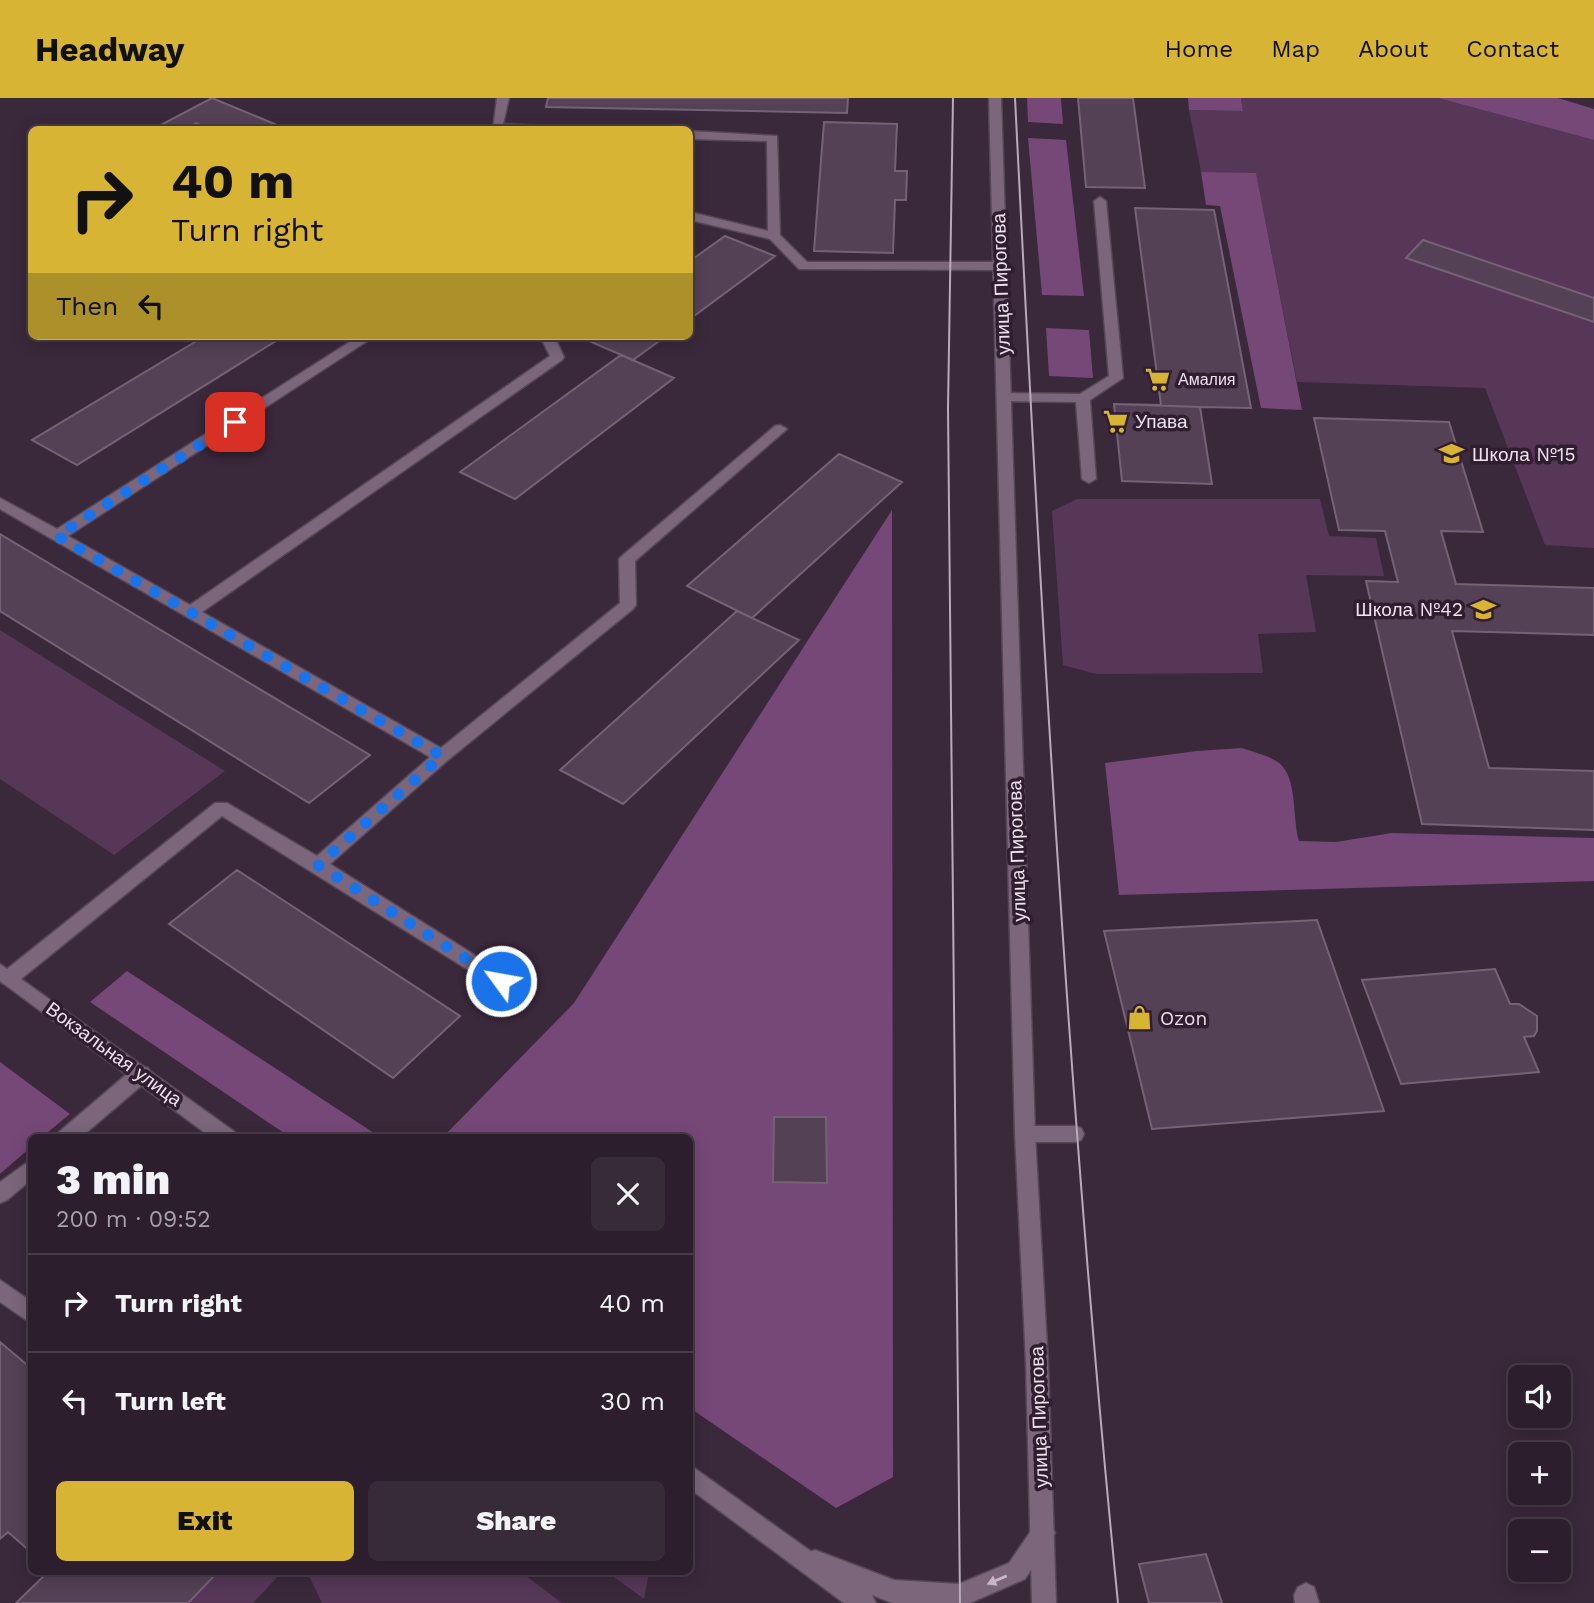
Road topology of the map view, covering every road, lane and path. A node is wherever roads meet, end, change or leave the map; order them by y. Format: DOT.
graph roads {
  1 [pos="503,98"];
  2 [pos="995,98"];
  3 [pos="497,126"];
  4 [pos="693,135"];
  5 [pos="1100,201"];
  6 [pos="693,219"];
  7 [pos="774,236"];
  8 [pos="1000,266"];
  9 [pos="362,340"];
  10 [pos="549,340"];
  11 [pos="1004,397"];
  12 [pos="1083,398"];
  13 [pos="780,429"];
  14 [pos="1089,479"];
  15 [pos="0,503"];
  16 [pos="57,536"];
  17 [pos="191,612"];
  18 [pos="442,756"];
  19 [pos="318,865"];
  20 [pos="4,975"];
  21 [pos="501,981"];
  22 [pos="141,1074"];
  23 [pos="71,1134"];
  24 [pos="223,1134"];
  25 [pos="1024,1134"];
  26 [pos="1074,1134"];
  27 [pos="28,1170"];
  28 [pos="0,1194"];
  29 [pos="0,1289"];
  30 [pos="28,1312"];
  31 [pos="693,1478"];
  32 [pos="1043,1532"];
  33 [pos="796,1553"];
  34 [pos="864,1603"];
  35 [pos="1044,1603"];
  1 -- 3 [label="main road"];
  2 -- 8 [label="main road, улица Пирогова"];
  4 -- 7 [label="main road"];
  5 -- 12 [label="main road"];
  6 -- 7 [label="main road"];
  7 -- 8 [label="main road"];
  8 -- 11 [label="main road, улица Пирогова"];
  9 -- 16 [label="main road"];
  10 -- 17 [label="main road"];
  11 -- 12 [label="main road"];
  11 -- 25 [label="main road, улица Пирогова"];
  12 -- 14 [label="main road"];
  13 -- 18 [label="main road"];
  15 -- 16 [label="main road"];
  16 -- 17 [label="main road"];
  17 -- 18 [label="main road"];
  18 -- 19 [label="main road"];
  19 -- 20 [label="main road"];
  19 -- 21 [label="main road"];
  20 -- 22 [label="main road, Вокзальная улица"];
  22 -- 23 [label="main road"];
  22 -- 24 [label="main road, Вокзальная улица"];
  25 -- 26 [label="main road"];
  25 -- 32 [label="main road, улица Пирогова"];
  27 -- 28 [label="main road"];
  29 -- 30 [label="main road"];
  31 -- 33 [label="main road"];
  32 -- 33 [label="main road, one-way"];
  32 -- 35 [label="main road, улица Пирогова"];
  33 -- 34 [label="main road"];
}
